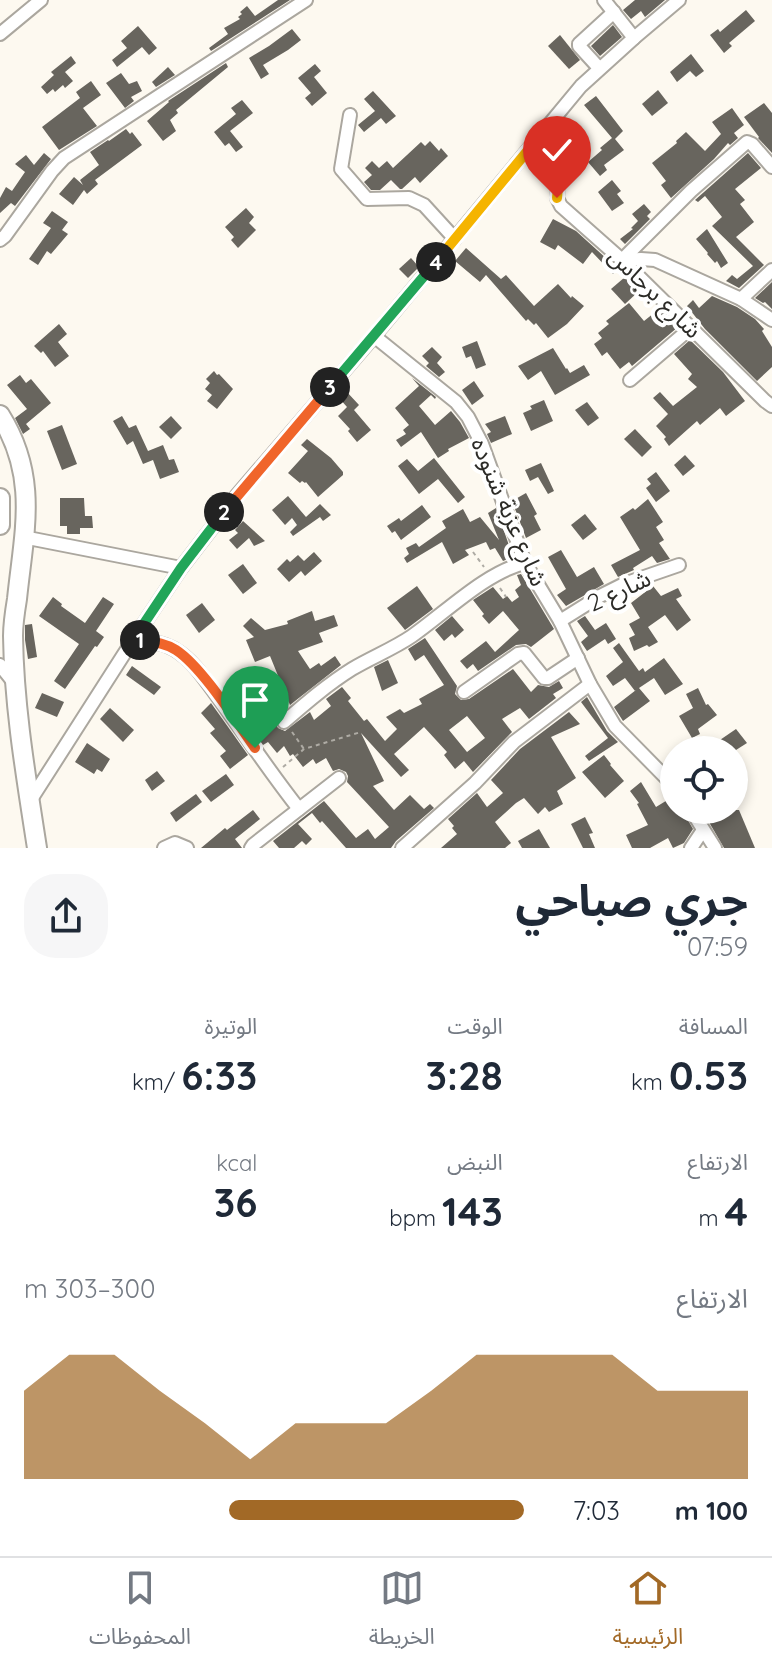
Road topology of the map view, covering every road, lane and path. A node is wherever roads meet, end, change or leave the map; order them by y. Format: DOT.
graph roads {
  1 [pos="41,0"];
  2 [pos="306,0"];
  3 [pos="679,0"];
  4 [pos="613,5"];
  5 [pos="0,34"];
  6 [pos="634,38"];
  7 [pos="599,68"];
  8 [pos="350,115"];
  9 [pos="534,143"];
  10 [pos="772,167"];
  11 [pos="455,239"];
  12 [pos="0,240"];
  13 [pos="622,260"];
  14 [pos="772,270"];
  15 [pos="741,299"];
  16 [pos="772,320"];
  17 [pos="692,327"];
  18 [pos="374,336"];
  19 [pos="630,380"];
  20 [pos="768,403"];
  21 [pos="0,415"];
  22 [pos="0,498"];
  23 [pos="0,525"];
  24 [pos="23,537"];
  25 [pos="525,563"];
  26 [pos="679,565"];
  27 [pos="181,568"];
  28 [pos="560,621"];
  29 [pos="0,624"];
  30 [pos="133,640"];
  31 [pos="578,658"];
  32 [pos="7,659"];
  33 [pos="590,684"];
  34 [pos="464,692"];
  35 [pos="284,722"];
  36 [pos="361,732"];
  37 [pos="660,772"];
  38 [pos="273,776"];
  39 [pos="339,778"];
  40 [pos="30,801"];
  41 [pos="299,809"];
  42 [pos="699,824"];
  43 [pos="703,830"];
  44 [pos="37,848"];
  45 [pos="164,848"];
  46 [pos="187,848"];
  47 [pos="251,848"];
  48 [pos="402,848"];
  49 [pos="691,848"];
  50 [pos="715,848"];
  1 -- 5 [label="street"];
  2 -- 12 [label="street"];
  3 -- 6 [label="street"];
  4 -- 6 [label="street"];
  4 -- 7 [label="street"];
  6 -- 7 [label="street"];
  7 -- 9 [label="street"];
  8 -- 11 [label="street"];
  9 -- 11 [label="street"];
  9 -- 13 [label="street, شارع برجاس"];
  10 -- 13 [label="street"];
  11 -- 18 [label="street"];
  13 -- 15 [label="street"];
  13 -- 17 [label="street, شارع برجاس"];
  14 -- 15 [label="street"];
  15 -- 16 [label="street"];
  17 -- 19 [label="street"];
  17 -- 20 [label="street, شارع برجاس"];
  18 -- 25 [label="street, شارع عزبة شنوده"];
  18 -- 27 [label="street"];
  21 -- 24 [label="main road"];
  22 -- 23 [label="main road"];
  24 -- 27 [label="street"];
  24 -- 32 [label="main road"];
  25 -- 28 [label="street, شارع عزبة شنوده"];
  25 -- 35 [label="street"];
  26 -- 28 [label="street, شارع 2"];
  27 -- 30 [label="street"];
  28 -- 31 [label="street, شارع عزبة شنوده"];
  29 -- 32 [label="main road"];
  30 -- 38 [label="street"];
  30 -- 40 [label="street"];
  31 -- 33 [label="street, شارع عزبة شنوده"];
  31 -- 34 [label="street"];
  32 -- 40 [label="main road"];
  33 -- 37 [label="street, شارع عزبة شنوده"];
  33 -- 48 [label="street"];
  36 -- 38 [label="path"];
  38 -- 41 [label="street"];
  39 -- 41 [label="street"];
  40 -- 44 [label="main road"];
  41 -- 47 [label="street"];
  42 -- 43 [label="street"];
  43 -- 49 [label="street"];
  43 -- 50 [label="street"];
  45 -- 46 [label="street"];
}
